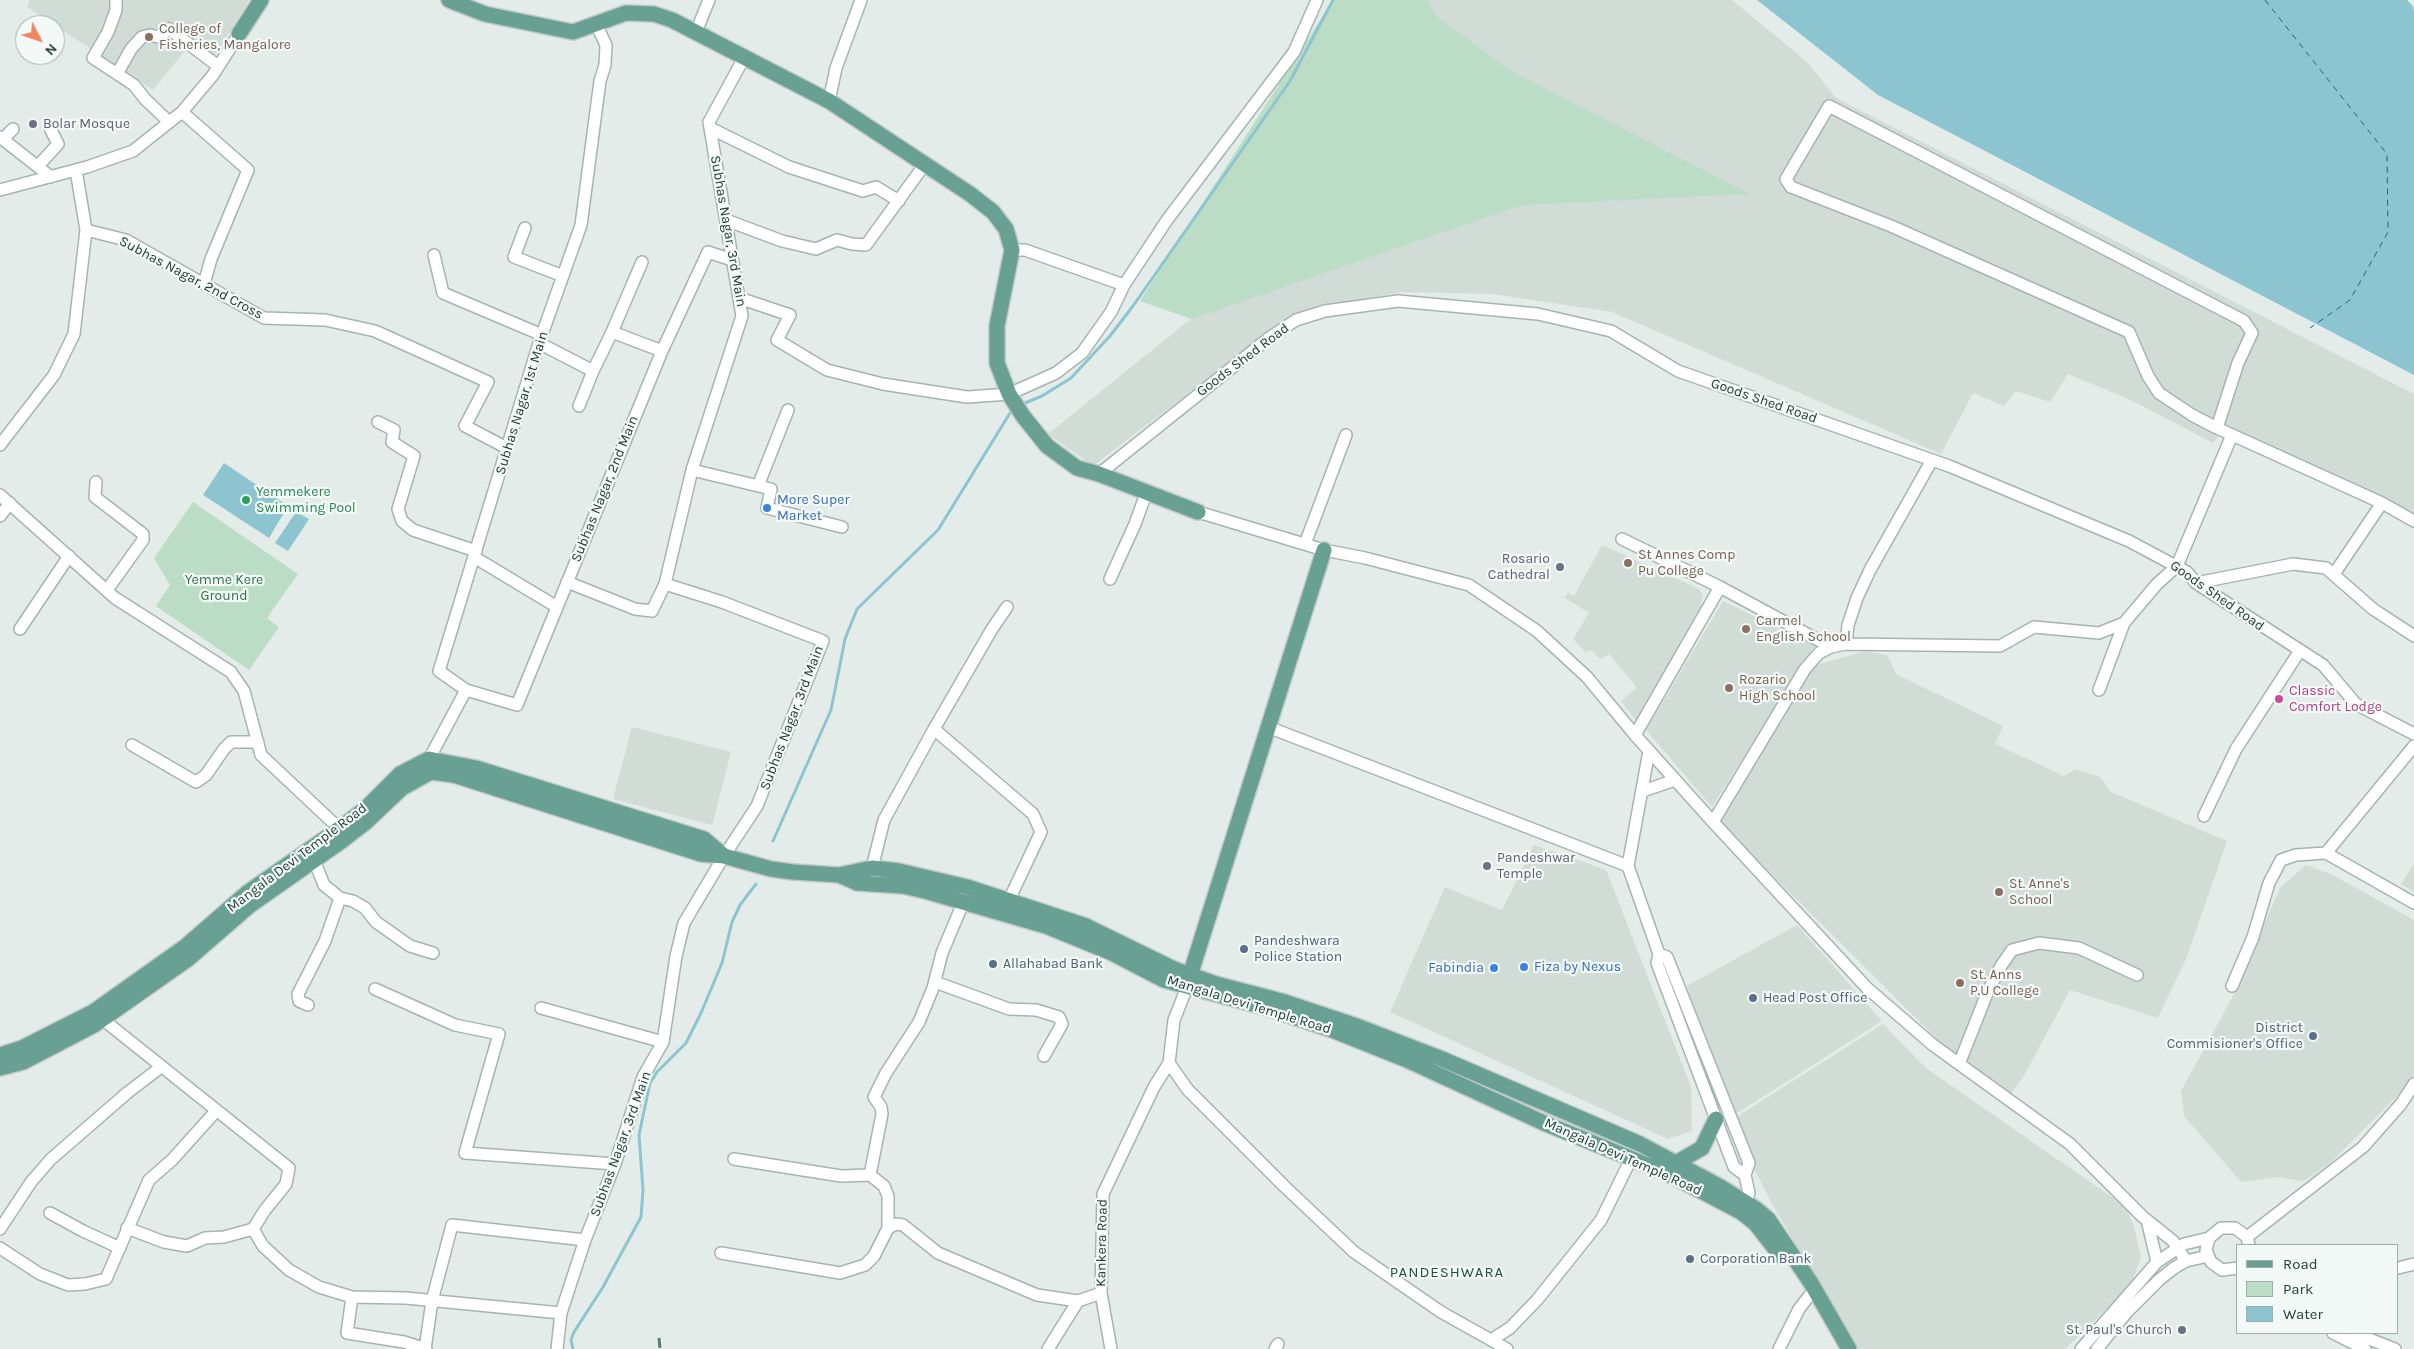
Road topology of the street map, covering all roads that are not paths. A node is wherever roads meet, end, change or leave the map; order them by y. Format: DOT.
graph roads {
  1 [pos="116,0"];
  2 [pos="261,0"];
  3 [pos="449,0"];
  4 [pos="709,0"];
  5 [pos="860,0"];
  6 [pos="1317,0"];
  7 [pos="596,24"];
  8 [pos="696,32"];
  9 [pos="239,34"];
  10 [pos="745,56"];
  11 [pos="218,66"];
  12 [pos="117,74"];
  13 [pos="829,102"];
  14 [pos="182,112"];
  15 [pos="169,122"];
  16 [pos="13,128"];
  17 [pos="50,128"];
  18 [pos="710,128"];
  19 [pos="1,138"];
  20 [pos="925,164"];
  21 [pos="38,166"];
  22 [pos="76,170"];
  23 [pos="51,176"];
  24 [pos="0,190"];
  25 [pos="899,201"];
  26 [pos="726,220"];
  27 [pos="525,228"];
  28 [pos="86,230"];
  29 [pos="1012,250"];
  30 [pos="434,255"];
  31 [pos="732,260"];
  32 [pos="642,262"];
  33 [pos="563,276"];
  34 [pos="204,284"];
  35 [pos="1124,285"];
  36 [pos="739,298"];
  37 [pos="612,332"];
  38 [pos="541,339"];
  39 [pos="662,351"];
  40 [pos="593,371"];
  41 [pos="1010,394"];
  42 [pos="579,406"];
  43 [pos="788,410"];
  44 [pos="378,422"];
  45 [pos="2217,428"];
  46 [pos="1346,435"];
  47 [pos="2232,435"];
  48 [pos="0,445"];
  49 [pos="508,448"];
  50 [pos="1932,460"];
  51 [pos="692,470"];
  52 [pos="1099,474"];
  53 [pos="96,482"];
  54 [pos="758,486"];
  55 [pos="1146,491"];
  56 [pos="0,495"];
  57 [pos="10,503"];
  58 [pos="2382,503"];
  59 [pos="1198,512"];
  60 [pos="0,516"];
  61 [pos="2414,521"];
  62 [pos="842,526"];
  63 [pos="1622,538"];
  64 [pos="1305,544"];
  65 [pos="1324,550"];
  66 [pos="475,554"];
  67 [pos="69,556"];
  68 [pos="2177,566"];
  69 [pos="2334,574"];
  70 [pos="1110,579"];
  71 [pos="567,582"];
  72 [pos="2196,583"];
  73 [pos="665,584"];
  74 [pos="1720,588"];
  75 [pos="107,590"];
  76 [pos="557,607"];
  77 [pos="1007,608"];
  78 [pos="2124,623"];
  79 [pos="20,629"];
  80 [pos="2414,636"];
  81 [pos="1846,644"];
  82 [pos="1831,647"];
  83 [pos="2299,652"];
  84 [pos="466,690"];
  85 [pos="2099,690"];
  86 [pos="1268,727"];
  87 [pos="934,729"];
  88 [pos="2414,734"];
  89 [pos="1635,735"];
  90 [pos="258,742"];
  91 [pos="132,745"];
  92 [pos="2414,746"];
  93 [pos="1650,751"];
  94 [pos="430,766"];
  95 [pos="1675,780"];
  96 [pos="1643,791"];
  97 [pos="2204,816"];
  98 [pos="1713,822"];
  99 [pos="343,833"];
  100 [pos="2326,852"];
  101 [pos="724,856"];
  102 [pos="314,860"];
  103 [pos="1628,866"];
  104 [pos="872,868"];
  105 [pos="839,875"];
  106 [pos="967,887"];
  107 [pos="340,898"];
  108 [pos="1009,900"];
  109 [pos="963,903"];
  110 [pos="2414,903"];
  111 [pos="433,953"];
  112 [pos="1659,954"];
  113 [pos="2137,975"];
  114 [pos="1189,980"];
  115 [pos="935,982"];
  116 [pos="2232,986"];
  117 [pos="375,989"];
  118 [pos="1252,999"];
  119 [pos="308,1005"];
  120 [pos="541,1008"];
  121 [pos="98,1016"];
  122 [pos="663,1042"];
  123 [pos="0,1055"];
  124 [pos="1044,1056"];
  125 [pos="1169,1063"];
  126 [pos="1959,1064"];
  127 [pos="161,1067"];
  128 [pos="0,1068"];
  129 [pos="2414,1084"];
  130 [pos="216,1111"];
  131 [pos="1716,1119"];
  132 [pos="734,1159"];
  133 [pos="1631,1159"];
  134 [pos="1676,1163"];
  135 [pos="614,1164"];
  136 [pos="870,1174"];
  137 [pos="1745,1175"];
  138 [pos="1744,1207"];
  139 [pos="50,1213"];
  140 [pos="2147,1220"];
  141 [pos="127,1228"];
  142 [pos="888,1228"];
  143 [pos="0,1229"];
  144 [pos="253,1229"];
  145 [pos="2210,1238"];
  146 [pos="585,1240"];
  147 [pos="2248,1241"];
  148 [pos="0,1248"];
  149 [pos="120,1248"];
  150 [pos="2178,1248"];
  151 [pos="720,1253"];
  152 [pos="2208,1256"];
  153 [pos="2186,1261"];
  154 [pos="2157,1262"];
  155 [pos="2414,1264"];
  156 [pos="2399,1268"];
  157 [pos="2235,1272"];
  158 [pos="1101,1293"];
  159 [pos="1809,1296"];
  160 [pos="352,1297"];
  161 [pos="432,1301"];
  162 [pos="1078,1301"];
  163 [pos="561,1314"];
  164 [pos="2335,1334"];
  165 [pos="2357,1334"];
  166 [pos="1491,1340"];
  167 [pos="2100,1345"];
  168 [pos="425,1349"];
  169 [pos="557,1349"];
  170 [pos="1048,1349"];
  171 [pos="1111,1349"];
  172 [pos="1507,1349"];
  173 [pos="1779,1349"];
  174 [pos="1837,1349"];
  175 [pos="1848,1349"];
  176 [pos="2081,1349"];
  177 [pos="2365,1349"];
  178 [pos="2395,1349"];
  1 -- 12 [label="street"];
  2 -- 9 [label="main road"];
  3 -- 7 [label="main road"];
  4 -- 8 [label="street"];
  5 -- 13 [label="street"];
  6 -- 35 [label="street"];
  7 -- 8 [label="main road"];
  7 -- 33 [label="street, Subhas Nagar, 1st Main"];
  8 -- 10 [label="main road"];
  9 -- 11 [label="street"];
  10 -- 13 [label="main road"];
  10 -- 18 [label="street, Subhas Nagar, 3rd Main"];
  11 -- 12 [label="street"];
  11 -- 14 [label="street"];
  12 -- 15 [label="street"];
  13 -- 20 [label="main road"];
  14 -- 15 [label="street"];
  14 -- 34 [label="street"];
  15 -- 22 [label="street"];
  16 -- 19 [label="street"];
  17 -- 21 [label="street"];
  18 -- 25 [label="street"];
  18 -- 26 [label="street, Subhas Nagar, 3rd Main"];
  19 -- 21 [label="street"];
  20 -- 25 [label="street"];
  20 -- 29 [label="main road"];
  21 -- 23 [label="street"];
  22 -- 23 [label="street"];
  22 -- 28 [label="street"];
  23 -- 24 [label="street"];
  25 -- 26 [label="street"];
  26 -- 31 [label="street, Subhas Nagar, 3rd Main"];
  27 -- 33 [label="street"];
  28 -- 34 [label="street, Subhas Nagar, 2nd Cross"];
  28 -- 48 [label="street"];
  29 -- 35 [label="street"];
  29 -- 41 [label="main road"];
  30 -- 38 [label="street"];
  31 -- 36 [label="street, Subhas Nagar, 3rd Main"];
  31 -- 39 [label="street, Subhas Nagar, 2nd Main"];
  32 -- 37 [label="street"];
  33 -- 38 [label="street, Subhas Nagar, 1st Main"];
  34 -- 49 [label="street, Subhas Nagar, 2nd Cross"];
  35 -- 41 [label="street"];
  36 -- 41 [label="street"];
  36 -- 51 [label="street, Subhas Nagar, 3rd Main"];
  37 -- 39 [label="street"];
  37 -- 40 [label="street"];
  38 -- 40 [label="street"];
  38 -- 49 [label="street, Subhas Nagar, 1st Main"];
  39 -- 71 [label="street, Subhas Nagar, 2nd Main"];
  40 -- 42 [label="street"];
  41 -- 52 [label="main road"];
  43 -- 54 [label="street"];
  44 -- 66 [label="street"];
  45 -- 45 [label="street"];
  45 -- 47 [label="street"];
  46 -- 64 [label="street"];
  47 -- 58 [label="street"];
  47 -- 68 [label="street"];
  49 -- 66 [label="street, Subhas Nagar, 1st Main"];
  50 -- 52 [label="street, Goods Shed Road"];
  50 -- 68 [label="street, Goods Shed Road"];
  50 -- 81 [label="street"];
  51 -- 54 [label="street"];
  51 -- 73 [label="street, Subhas Nagar, 3rd Main"];
  52 -- 55 [label="main road"];
  53 -- 75 [label="street"];
  54 -- 62 [label="street"];
  55 -- 59 [label="main road"];
  55 -- 70 [label="street"];
  56 -- 57 [label="street"];
  57 -- 60 [label="street"];
  57 -- 67 [label="street"];
  58 -- 61 [label="street"];
  58 -- 69 [label="street"];
  59 -- 64 [label="street"];
  63 -- 74 [label="street"];
  64 -- 65 [label="street"];
  65 -- 86 [label="main road"];
  65 -- 89 [label="street"];
  66 -- 76 [label="street"];
  66 -- 84 [label="street, Subhas Nagar, 1st Main"];
  67 -- 75 [label="street"];
  67 -- 79 [label="street"];
  68 -- 72 [label="street, Goods Shed Road"];
  68 -- 78 [label="street"];
  69 -- 72 [label="street"];
  69 -- 80 [label="street"];
  71 -- 73 [label="street"];
  71 -- 76 [label="street, Subhas Nagar, 2nd Main"];
  72 -- 83 [label="street, Goods Shed Road"];
  73 -- 101 [label="street, Subhas Nagar, 3rd Main"];
  74 -- 82 [label="street"];
  74 -- 89 [label="street"];
  75 -- 90 [label="street"];
  76 -- 84 [label="street, Subhas Nagar, 2nd Main"];
  77 -- 87 [label="street"];
  78 -- 81 [label="street"];
  78 -- 85 [label="street"];
  81 -- 82 [label="street"];
  82 -- 98 [label="street"];
  83 -- 88 [label="street, Goods Shed Road"];
  83 -- 97 [label="street"];
  84 -- 94 [label="street"];
  86 -- 103 [label="street"];
  86 -- 114 [label="main road"];
  87 -- 104 [label="street"];
  87 -- 108 [label="street"];
  89 -- 93 [label="street"];
  90 -- 91 [label="street"];
  90 -- 99 [label="street"];
  92 -- 100 [label="street"];
  93 -- 95 [label="street"];
  93 -- 96 [label="street"];
  94 -- 99 [label="main road, Mangala Devi Temple Road"];
  94 -- 101 [label="main road, Mangala Devi Temple Road"];
  95 -- 96 [label="street"];
  95 -- 98 [label="street"];
  96 -- 103 [label="street"];
  98 -- 126 [label="street"];
  99 -- 102 [label="main road, Mangala Devi Temple Road"];
  99 -- 121 [label="main road, Mangala Devi Temple Road"];
  100 -- 110 [label="street"];
  100 -- 116 [label="street"];
  101 -- 105 [label="main road, Mangala Devi Temple Road"];
  101 -- 122 [label="street, Subhas Nagar, 3rd Main"];
  102 -- 107 [label="street"];
  102 -- 121 [label="main road, Mangala Devi Temple Road"];
  103 -- 112 [label="street"];
  104 -- 105 [label="main road, Mangala Devi Temple Road"];
  104 -- 106 [label="main road, Mangala Devi Temple Road"];
  105 -- 109 [label="main road, Mangala Devi Temple Road"];
  106 -- 108 [label="main road, Mangala Devi Temple Road"];
  106 -- 109 [label="main road"];
  107 -- 111 [label="street"];
  107 -- 119 [label="street"];
  108 -- 114 [label="main road, Mangala Devi Temple Road"];
  109 -- 114 [label="main road, Mangala Devi Temple Road"];
  109 -- 115 [label="street"];
  112 -- 131 [label="street"];
  112 -- 137 [label="street"];
  113 -- 126 [label="street"];
  114 -- 118 [label="main road, Mangala Devi Temple Road"];
  114 -- 125 [label="street"];
  115 -- 124 [label="street"];
  115 -- 136 [label="street"];
  117 -- 135 [label="street"];
  118 -- 133 [label="main road, Mangala Devi Temple Road"];
  118 -- 134 [label="main road, Mangala Devi Temple Road"];
  120 -- 122 [label="street"];
  121 -- 123 [label="main road, Mangala Devi Temple Road"];
  121 -- 127 [label="street"];
  121 -- 128 [label="main road, Mangala Devi Temple Road"];
  122 -- 135 [label="street, Subhas Nagar, 3rd Main"];
  125 -- 158 [label="street, Kankera Road"];
  125 -- 166 [label="street"];
  126 -- 140 [label="street"];
  127 -- 130 [label="street"];
  127 -- 143 [label="street"];
  129 -- 147 [label="street"];
  130 -- 141 [label="street"];
  130 -- 144 [label="street"];
  131 -- 134 [label="main road"];
  131 -- 137 [label="street"];
  132 -- 136 [label="street"];
  133 -- 138 [label="main road, Mangala Devi Temple Road"];
  133 -- 166 [label="street"];
  134 -- 138 [label="main road, Mangala Devi Temple Road"];
  135 -- 146 [label="street, Subhas Nagar, 3rd Main"];
  136 -- 142 [label="street"];
  137 -- 138 [label="street"];
  138 -- 159 [label="main road, Mangala Devi Temple Road"];
  138 -- 175 [label="main road"];
  139 -- 149 [label="street"];
  140 -- 150 [label="street"];
  140 -- 154 [label="street"];
  141 -- 144 [label="street"];
  141 -- 149 [label="street"];
  142 -- 151 [label="street"];
  142 -- 162 [label="street"];
  144 -- 160 [label="street"];
  145 -- 147 [label="street"];
  145 -- 150 [label="street"];
  145 -- 152 [label="street"];
  146 -- 161 [label="street"];
  146 -- 163 [label="street, Subhas Nagar, 3rd Main"];
  148 -- 149 [label="street"];
  150 -- 153 [label="street"];
  150 -- 154 [label="street"];
  152 -- 153 [label="street"];
  152 -- 157 [label="street"];
  153 -- 167 [label="street"];
  154 -- 167 [label="street"];
  155 -- 156 [label="street"];
  158 -- 162 [label="street"];
  158 -- 171 [label="street, Kankera Road"];
  159 -- 173 [label="street"];
  159 -- 174 [label="main road, Mangala Devi Temple Road"];
  160 -- 161 [label="street"];
  160 -- 168 [label="street"];
  161 -- 163 [label="street"];
  161 -- 168 [label="street"];
  162 -- 170 [label="street"];
  163 -- 169 [label="street, Subhas Nagar, 3rd Main"];
  164 -- 177 [label="street"];
  165 -- 178 [label="street"];
  166 -- 172 [label="street"];
  167 -- 176 [label="street"];
}
